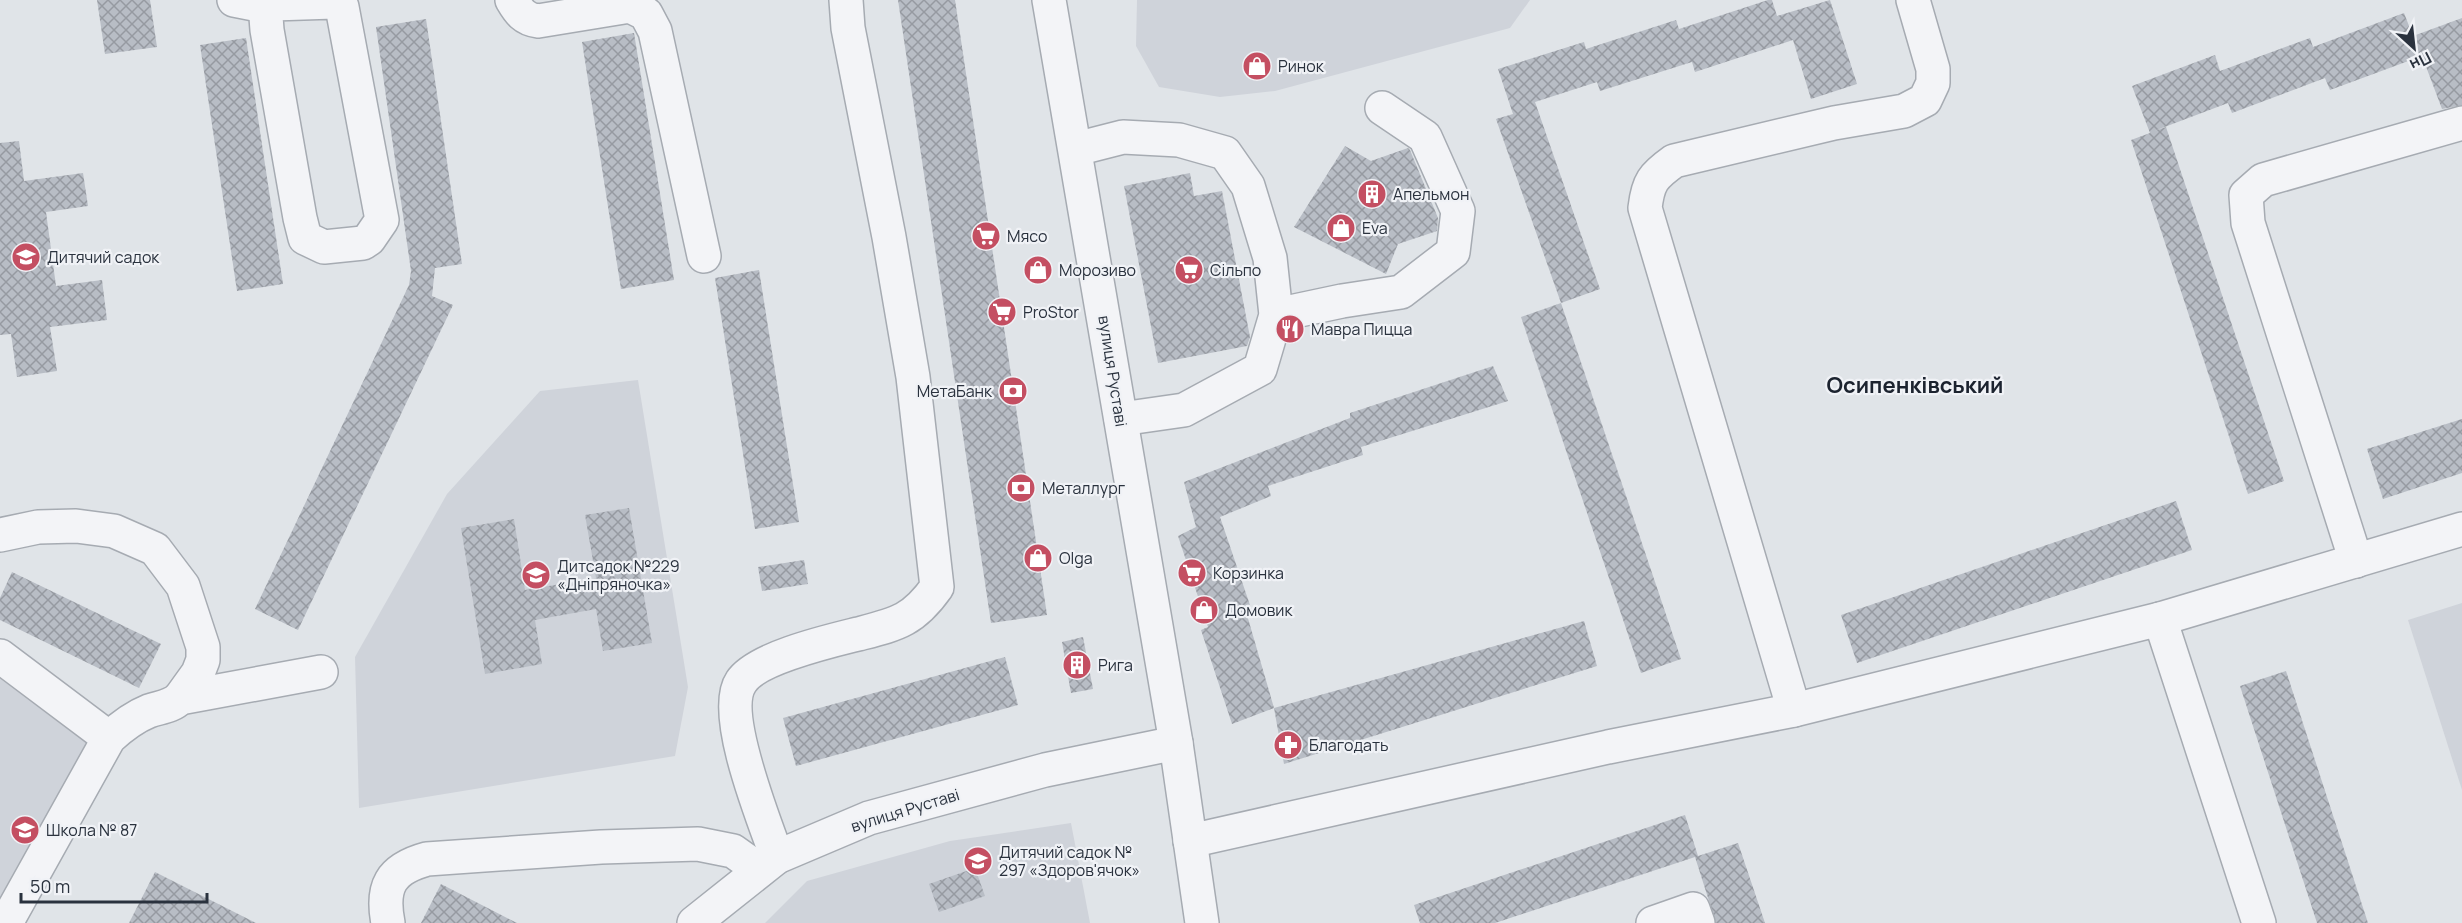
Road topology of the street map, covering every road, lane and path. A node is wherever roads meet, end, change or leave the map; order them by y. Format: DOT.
graph roads {
  1 [pos="234,0"];
  2 [pos="512,0"];
  3 [pos="846,0"];
  4 [pos="1049,0"];
  5 [pos="1913,0"];
  6 [pos="269,7"];
  7 [pos="1382,108"];
  8 [pos="2462,123"];
  9 [pos="1076,149"];
  10 [pos="704,256"];
  11 [pos="1276,315"];
  12 [pos="1121,419"];
  13 [pos="2462,529"];
  14 [pos="0,535"];
  15 [pos="2356,561"];
  16 [pos="2160,619"];
  17 [pos="0,657"];
  18 [pos="321,672"];
  19 [pos="180,698"];
  20 [pos="1794,710"];
  21 [pos="109,738"];
  22 [pos="1176,743"];
  23 [pos="1190,842"];
  24 [pos="768,863"];
  25 [pos="6,923"];
  26 [pos="388,923"];
  27 [pos="694,923"];
  28 [pos="1202,923"];
  29 [pos="1653,923"];
  30 [pos="1698,923"];
  31 [pos="2259,923"];
  1 -- 6 [label="street"];
  2 -- 10 [label="street"];
  3 -- 24 [label="street"];
  4 -- 9 [label="street, вулиця Руставі"];
  5 -- 20 [label="street"];
  6 -- 6 [label="street"];
  7 -- 11 [label="street"];
  8 -- 15 [label="street"];
  9 -- 11 [label="street"];
  9 -- 12 [label="street, вулиця Руставі"];
  11 -- 12 [label="street"];
  12 -- 22 [label="street, вулиця Руставі"];
  13 -- 15 [label="street"];
  14 -- 19 [label="street"];
  15 -- 16 [label="street"];
  16 -- 20 [label="street"];
  16 -- 31 [label="street"];
  17 -- 21 [label="street"];
  18 -- 19 [label="street"];
  19 -- 21 [label="street"];
  20 -- 23 [label="street"];
  21 -- 25 [label="street"];
  22 -- 23 [label="street, вулиця Руставі"];
  22 -- 24 [label="street, вулиця Руставі"];
  23 -- 28 [label="street, вулиця Руставі"];
  24 -- 26 [label="street"];
  24 -- 27 [label="street, вулиця Руставі"];
  29 -- 30 [label="street"];
}
